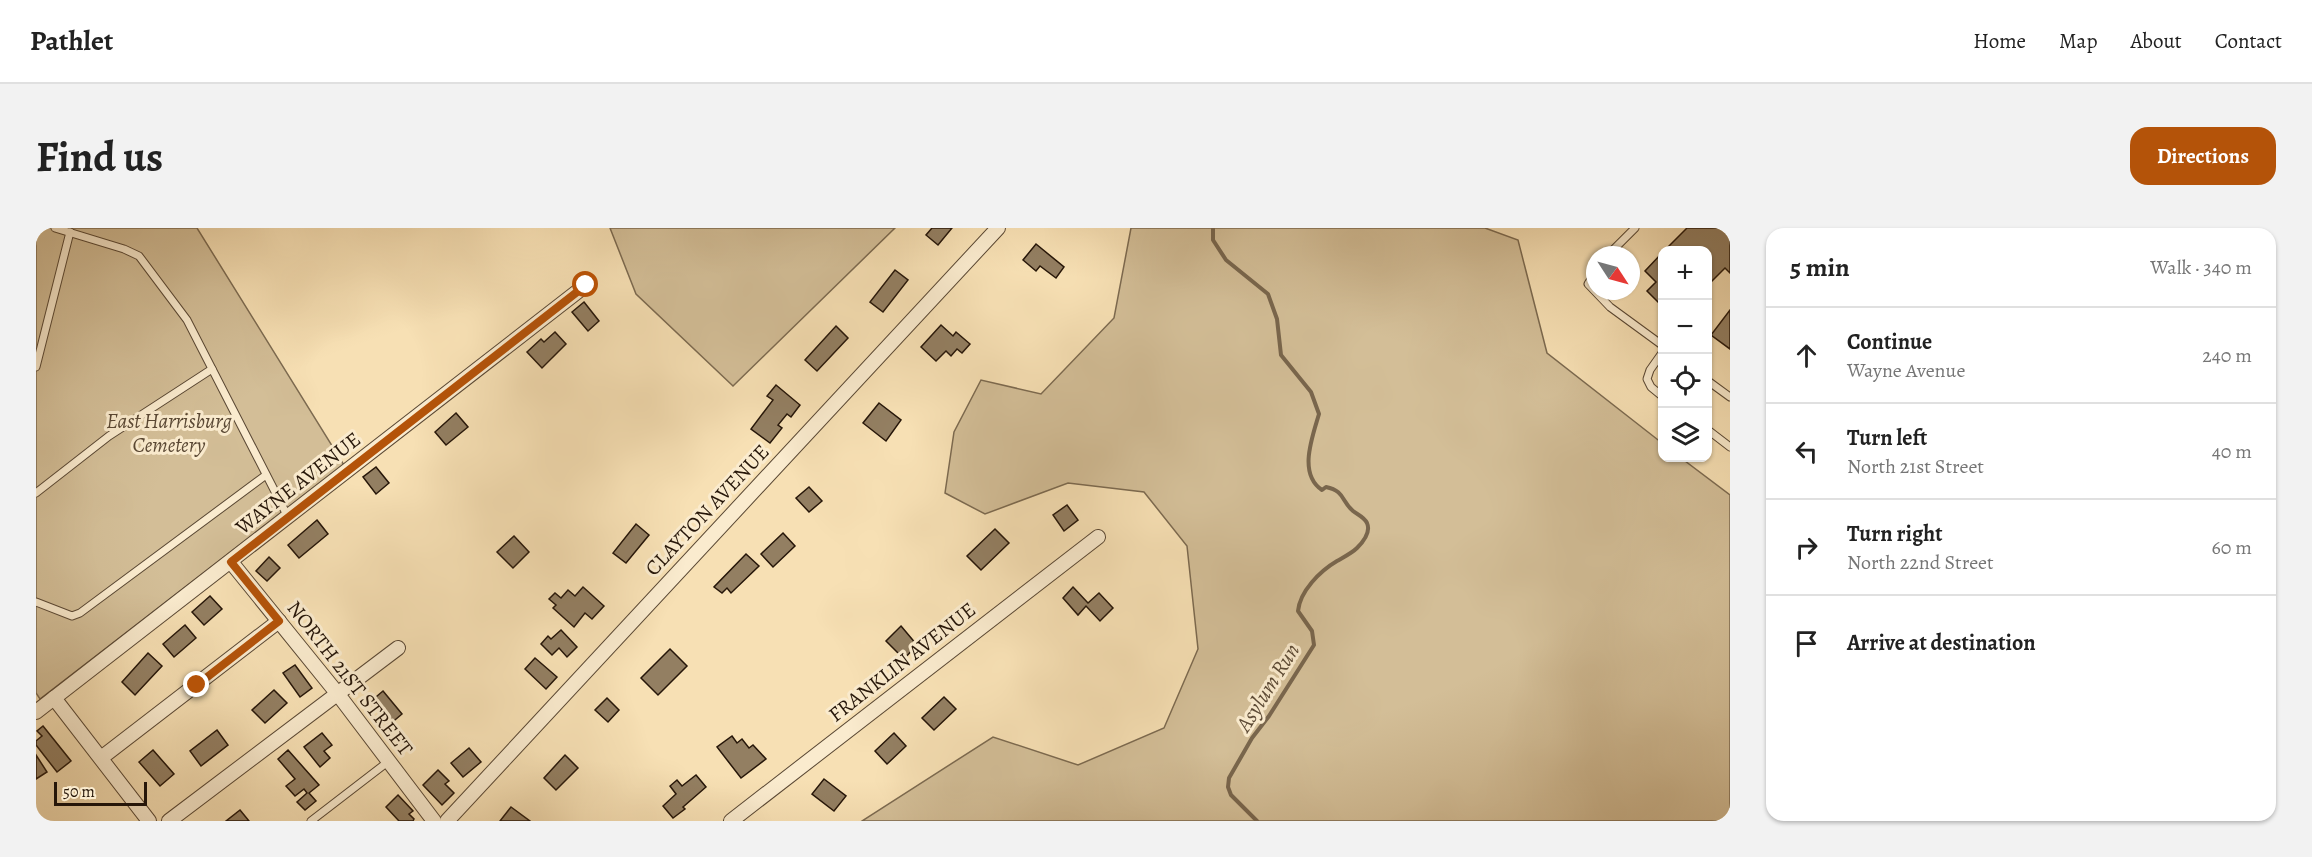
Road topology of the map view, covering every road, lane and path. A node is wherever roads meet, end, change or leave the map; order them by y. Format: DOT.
graph roads {
  1 [pos="55,228"];
  2 [pos="998,228"];
  3 [pos="1635,228"];
  4 [pos="70,232"];
  5 [pos="1617,246"];
  6 [pos="586,285"];
  7 [pos="1603,300"];
  8 [pos="1658,342"];
  9 [pos="1658,359"];
  10 [pos="36,367"];
  11 [pos="212,369"];
  12 [pos="1712,384"];
  13 [pos="1658,393"];
  14 [pos="1730,397"];
  15 [pos="1712,434"];
  16 [pos="1730,447"];
  17 [pos="266,475"];
  18 [pos="36,493"];
  19 [pos="288,517"];
  20 [pos="1098,537"];
  21 [pos="231,562"];
  22 [pos="36,602"];
  23 [pos="279,621"];
  24 [pos="398,648"];
  25 [pos="338,693"];
  26 [pos="54,698"];
  27 [pos="36,712"];
  28 [pos="100,758"];
  29 [pos="389,760"];
  30 [pos="149,821"];
  31 [pos="169,821"];
  32 [pos="311,821"];
  33 [pos="435,821"];
  34 [pos="447,821"];
  35 [pos="731,821"];
  1 -- 4 [label="lane"];
  2 -- 34 [label="street, CLAYTON AVENUE"];
  3 -- 5 [label="lane"];
  4 -- 10 [label="lane"];
  4 -- 11 [label="lane"];
  6 -- 19 [label="street, WAYNE AVENUE"];
  7 -- 8 [label="lane"];
  9 -- 13 [label="lane"];
  11 -- 17 [label="lane"];
  11 -- 18 [label="lane"];
  12 -- 14 [label="lane"];
  15 -- 16 [label="lane"];
  17 -- 19 [label="lane"];
  17 -- 22 [label="lane"];
  19 -- 21 [label="street, WAYNE AVENUE"];
  20 -- 35 [label="street, FRANKLIN AVENUE"];
  21 -- 23 [label="street, NORTH 21ST STREET"];
  21 -- 26 [label="street, WAYNE AVENUE"];
  23 -- 25 [label="street, NORTH 21ST STREET"];
  23 -- 28 [label="street"];
  24 -- 25 [label="street"];
  25 -- 29 [label="street, NORTH 21ST STREET"];
  25 -- 31 [label="street"];
  26 -- 27 [label="street, WAYNE AVENUE"];
  26 -- 28 [label="street"];
  28 -- 30 [label="street"];
  29 -- 32 [label="lane"];
  29 -- 33 [label="street, NORTH 21ST STREET"];
}
